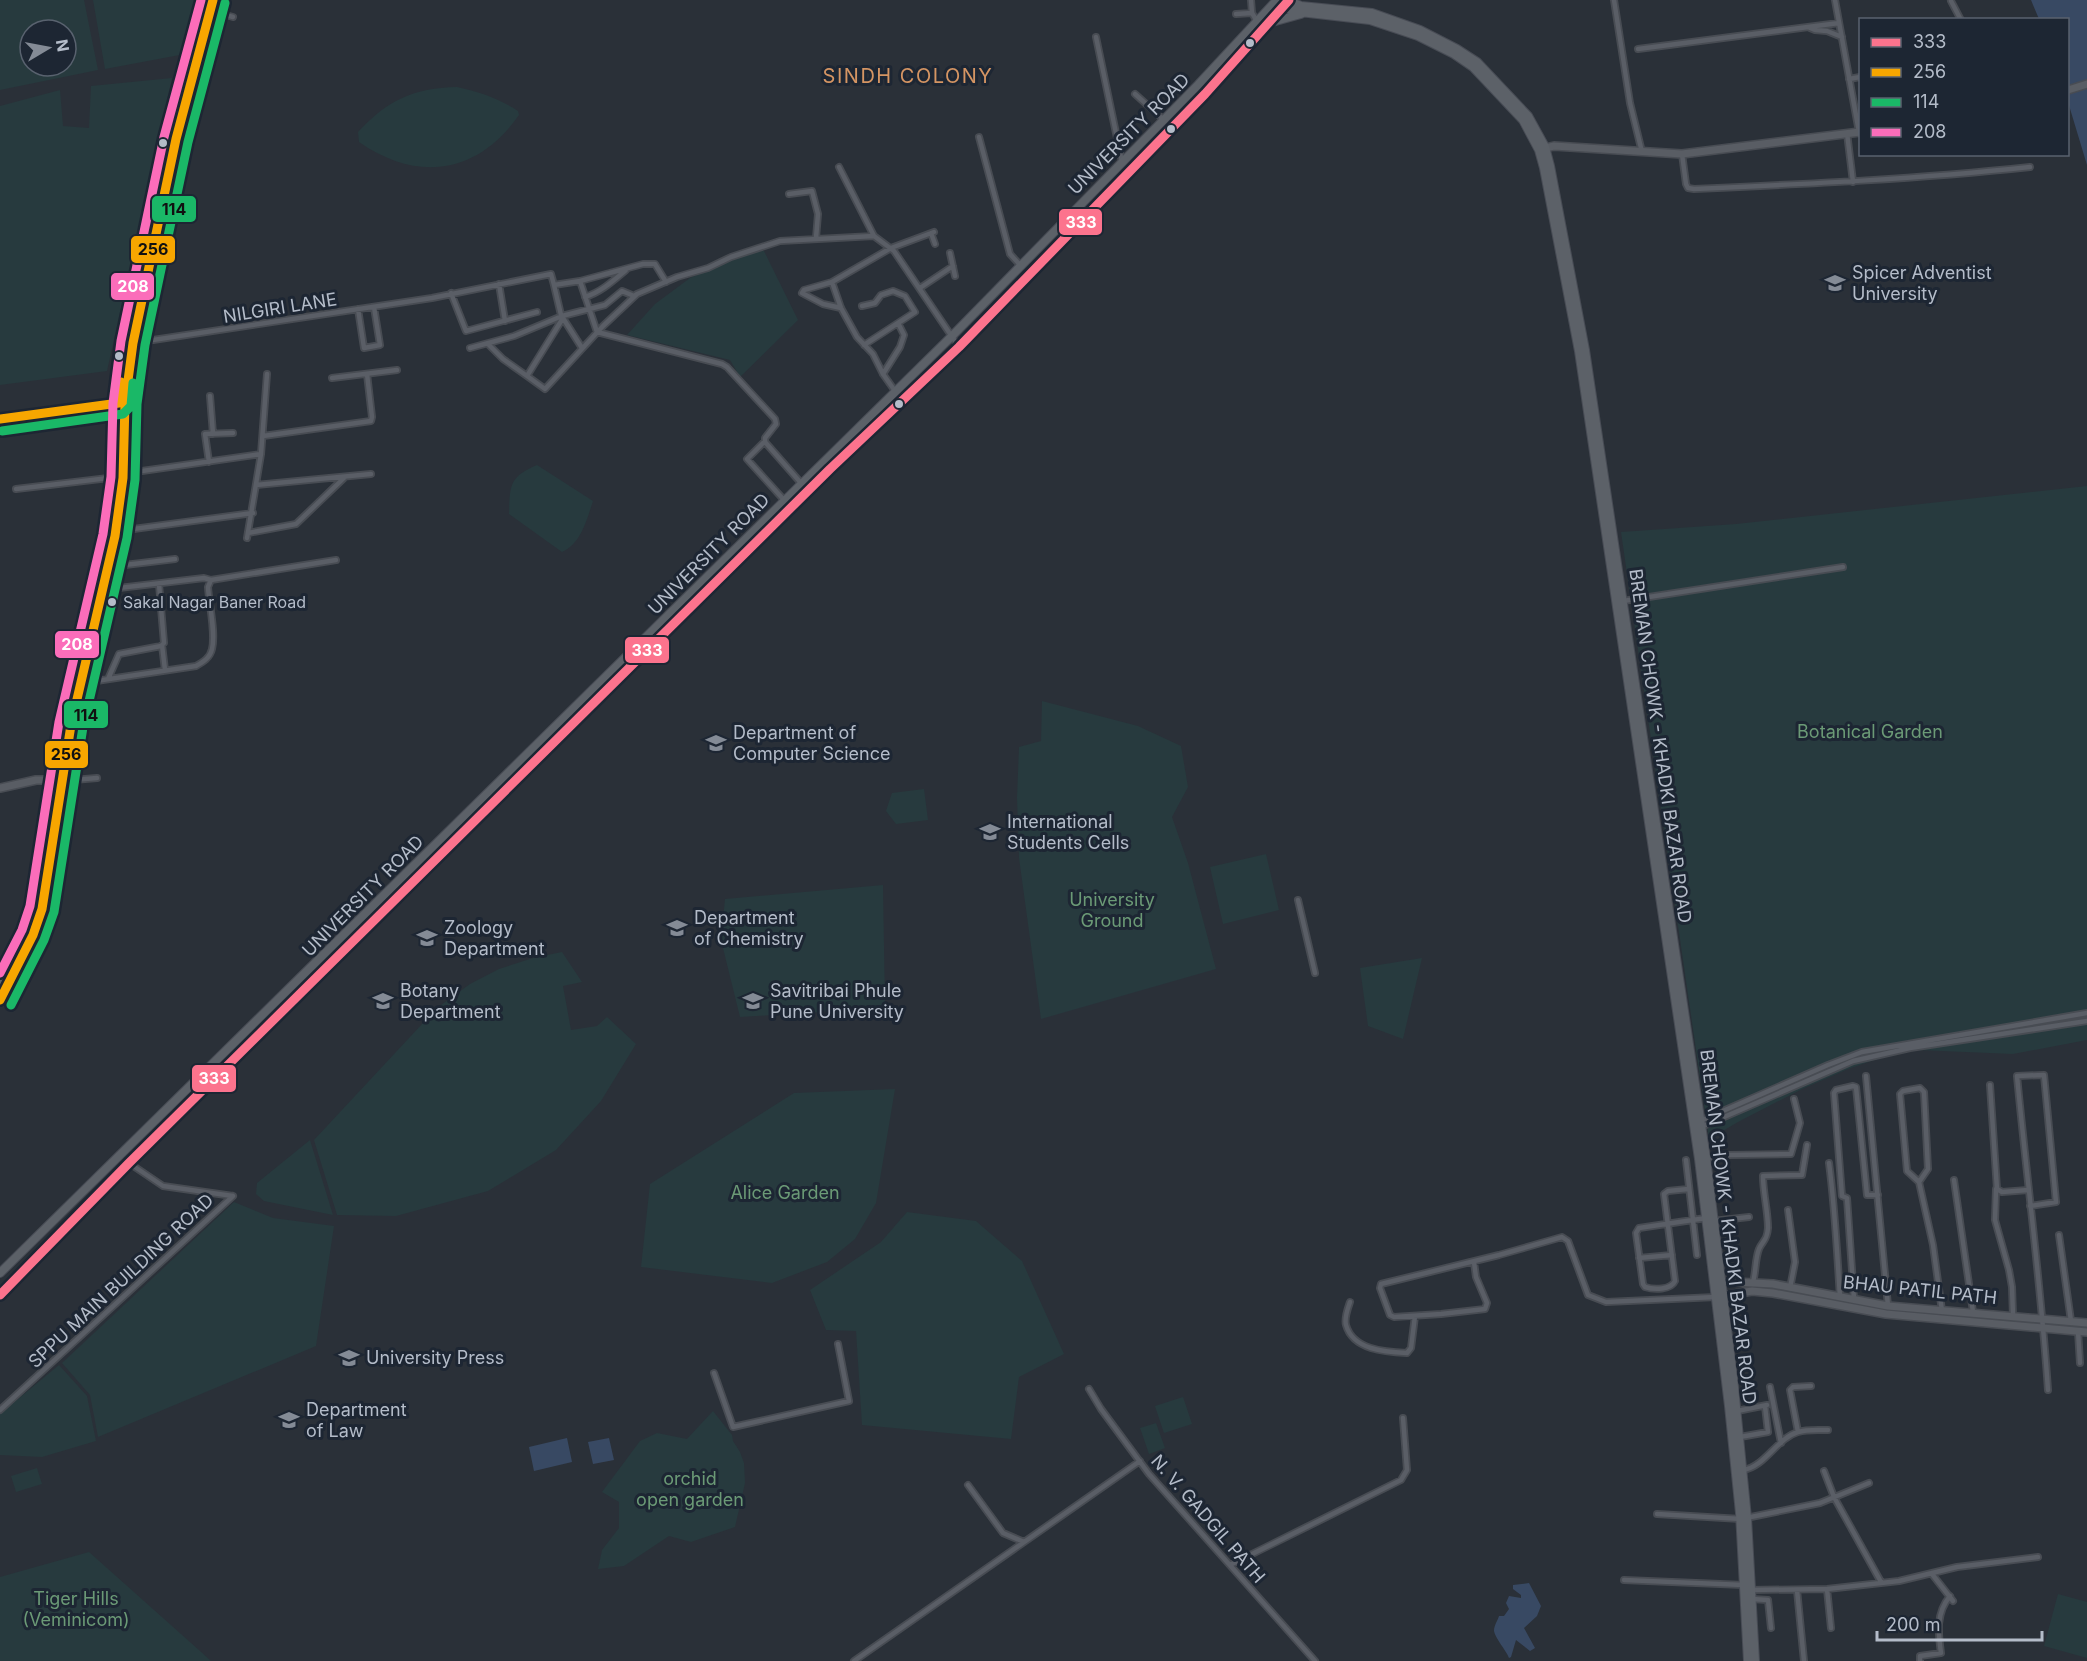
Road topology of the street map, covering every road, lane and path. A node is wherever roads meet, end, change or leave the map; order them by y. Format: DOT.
graph roads {
  1 [pos="206,0"];
  2 [pos="213,0"];
  3 [pos="1251,0"];
  4 [pos="1315,0"];
  5 [pos="1614,0"];
  6 [pos="1835,0"];
  7 [pos="1276,1"];
  8 [pos="1951,1"];
  9 [pos="1287,2"];
  10 [pos="1322,7"];
  11 [pos="211,11"];
  12 [pos="1252,13"];
  13 [pos="1305,13"];
  14 [pos="1236,14"];
  15 [pos="233,17"];
  16 [pos="1960,18"];
  17 [pos="1258,23"];
  18 [pos="1270,23"];
  19 [pos="1839,23"];
  20 [pos="1809,27"];
  21 [pos="1095,37"];
  22 [pos="1842,37"];
  23 [pos="1638,49"];
  24 [pos="1475,65"];
  25 [pos="1859,76"];
  26 [pos="1850,79"];
  27 [pos="2087,84"];
  28 [pos="2069,89"];
  29 [pos="1135,94"];
  30 [pos="1164,120"];
  31 [pos="1859,127"];
  32 [pos="1859,132"];
  33 [pos="1847,133"];
  34 [pos="979,137"];
  35 [pos="1542,148"];
  36 [pos="170,151"];
  37 [pos="1642,152"];
  38 [pos="1682,153"];
  39 [pos="1122,162"];
  40 [pos="839,166"];
  41 [pos="2030,166"];
  42 [pos="1853,182"];
  43 [pos="789,194"];
  44 [pos="874,236"];
  45 [pos="816,238"];
  46 [pos="935,244"];
  47 [pos="891,248"];
  48 [pos="950,253"];
  49 [pos="953,266"];
  50 [pos="1021,266"];
  51 [pos="628,268"];
  52 [pos="955,276"];
  53 [pos="580,281"];
  54 [pos="666,282"];
  55 [pos="832,282"];
  56 [pos="499,284"];
  57 [pos="554,285"];
  58 [pos="920,288"];
  59 [pos="451,293"];
  60 [pos="634,296"];
  61 [pos="585,297"];
  62 [pos="862,306"];
  63 [pos="374,307"];
  64 [pos="841,308"];
  65 [pos="358,309"];
  66 [pos="589,310"];
  67 [pos="537,312"];
  68 [pos="562,317"];
  69 [pos="505,321"];
  70 [pos="898,323"];
  71 [pos="597,332"];
  72 [pos="952,336"];
  73 [pos="133,343"];
  74 [pos="488,344"];
  75 [pos="864,345"];
  76 [pos="959,347"];
  77 [pos="470,348"];
  78 [pos="582,348"];
  79 [pos="397,370"];
  80 [pos="267,374"];
  81 [pos="367,374"];
  82 [pos="883,374"];
  83 [pos="527,376"];
  84 [pos="332,378"];
  85 [pos="895,391"];
  86 [pos="210,396"];
  87 [pos="122,407"];
  88 [pos="0,419"];
  89 [pos="0,427"];
  90 [pos="233,433"];
  91 [pos="213,434"];
  92 [pos="263,436"];
  93 [pos="765,441"];
  94 [pos="261,454"];
  95 [pos="209,462"];
  96 [pos="120,474"];
  97 [pos="371,474"];
  98 [pos="345,477"];
  99 [pos="801,483"];
  100 [pos="256,484"];
  101 [pos="16,489"];
  102 [pos="784,500"];
  103 [pos="253,513"];
  104 [pos="113,527"];
  105 [pos="175,559"];
  106 [pos="336,560"];
  107 [pos="108,567"];
  108 [pos="1844,567"];
  109 [pos="211,580"];
  110 [pos="159,584"];
  111 [pos="102,590"];
  112 [pos="1623,601"];
  113 [pos="162,645"];
  114 [pos="165,670"];
  115 [pos="81,677"];
  116 [pos="108,679"];
  117 [pos="97,778"];
  118 [pos="58,780"];
  119 [pos="0,788"];
  120 [pos="1663,888"];
  121 [pos="1298,900"];
  122 [pos="1315,973"];
  123 [pos="0,981"];
  124 [pos="0,1000"];
  125 [pos="2087,1013"];
  126 [pos="2087,1021"];
  127 [pos="1866,1076"];
  128 [pos="1990,1085"];
  129 [pos="1794,1099"];
  130 [pos="1727,1112"];
  131 [pos="1701,1124"];
  132 [pos="1807,1145"];
  133 [pos="121,1155"];
  134 [pos="1703,1159"];
  135 [pos="1686,1160"];
  136 [pos="129,1163"];
  137 [pos="1829,1163"];
  138 [pos="1954,1180"];
  139 [pos="1919,1182"];
  140 [pos="1996,1186"];
  141 [pos="1688,1189"];
  142 [pos="2028,1190"];
  143 [pos="1878,1195"];
  144 [pos="2030,1206"];
  145 [pos="1788,1210"];
  146 [pos="1749,1217"];
  147 [pos="1710,1219"];
  148 [pos="1692,1220"];
  149 [pos="1668,1224"];
  150 [pos="2059,1235"];
  151 [pos="1672,1255"];
  152 [pos="1697,1256"];
  153 [pos="1639,1258"];
  154 [pos="31,1262"];
  155 [pos="1474,1262"];
  156 [pos="0,1274"];
  157 [pos="1717,1281"];
  158 [pos="1754,1282"];
  159 [pos="1790,1287"];
  160 [pos="0,1288"];
  161 [pos="0,1295"];
  162 [pos="1788,1296"];
  163 [pos="1719,1297"];
  164 [pos="1840,1297"];
  165 [pos="1827,1299"];
  166 [pos="1350,1302"];
  167 [pos="1853,1304"];
  168 [pos="1888,1305"];
  169 [pos="1942,1310"];
  170 [pos="1973,1312"];
  171 [pos="1887,1314"];
  172 [pos="1415,1316"];
  173 [pos="2013,1316"];
  174 [pos="1942,1319"];
  175 [pos="2043,1319"];
  176 [pos="2070,1321"];
  177 [pos="2087,1323"];
  178 [pos="2044,1328"];
  179 [pos="2078,1331"];
  180 [pos="2087,1332"];
  181 [pos="838,1344"];
  182 [pos="2080,1363"];
  183 [pos="714,1373"];
  184 [pos="1810,1386"];
  185 [pos="1770,1387"];
  186 [pos="1089,1389"];
  187 [pos="2049,1390"];
  188 [pos="1773,1404"];
  189 [pos="1765,1406"];
  190 [pos="0,1410"];
  191 [pos="1737,1411"];
  192 [pos="1403,1418"];
  193 [pos="1828,1430"];
  194 [pos="1798,1432"];
  195 [pos="1740,1437"];
  196 [pos="1781,1443"];
  197 [pos="1140,1461"];
  198 [pos="1743,1470"];
  199 [pos="1824,1471"];
  200 [pos="1869,1483"];
  201 [pos="968,1485"];
  202 [pos="1834,1497"];
  203 [pos="1657,1514"];
  204 [pos="1744,1519"];
  205 [pos="1024,1542"];
  206 [pos="2038,1557"];
  207 [pos="1230,1565"];
  208 [pos="1932,1574"];
  209 [pos="1624,1580"];
  210 [pos="1881,1582"];
  211 [pos="1827,1589"];
  212 [pos="1797,1590"];
  213 [pos="1748,1591"];
  214 [pos="1771,1628"];
  215 [pos="1832,1628"];
  216 [pos="854,1661"];
  217 [pos="1315,1661"];
  218 [pos="1748,1661"];
  219 [pos="1755,1661"];
  220 [pos="1804,1661"];
  221 [pos="1920,1661"];
  1 -- 36 [label="main road"];
  2 -- 11 [label="main road"];
  3 -- 12 [label="street"];
  4 -- 10 [label="main road"];
  5 -- 37 [label="street"];
  6 -- 19 [label="street"];
  7 -- 9 [label="main road"];
  7 -- 17 [label="main road, UNIVERSITY ROAD"];
  8 -- 16 [label="street"];
  9 -- 10 [label="main road, BREMAN CHOWK - KHADKI BAZAR ROAD"];
  9 -- 13 [label="main road, BREMAN CHOWK - KHADKI BAZAR ROAD"];
  9 -- 18 [label="main road, UNIVERSITY ROAD"];
  10 -- 24 [label="main road, BREMAN CHOWK - KHADKI BAZAR ROAD"];
  11 -- 15 [label="street"];
  11 -- 36 [label="main road"];
  12 -- 14 [label="street"];
  12 -- 17 [label="street"];
  13 -- 18 [label="main road"];
  13 -- 24 [label="main road, BREMAN CHOWK - KHADKI BAZAR ROAD"];
  17 -- 30 [label="main road, UNIVERSITY ROAD"];
  18 -- 76 [label="main road, UNIVERSITY ROAD"];
  19 -- 20 [label="street"];
  19 -- 22 [label="street"];
  20 -- 22 [label="street"];
  20 -- 23 [label="street"];
  21 -- 39 [label="street"];
  22 -- 26 [label="street"];
  24 -- 35 [label="main road, BREMAN CHOWK - KHADKI BAZAR ROAD"];
  25 -- 26 [label="street"];
  26 -- 31 [label="street"];
  27 -- 28 [label="main road"];
  29 -- 30 [label="street"];
  30 -- 39 [label="main road, UNIVERSITY ROAD"];
  32 -- 33 [label="main road"];
  33 -- 38 [label="main road"];
  33 -- 42 [label="street"];
  34 -- 50 [label="street"];
  35 -- 37 [label="main road"];
  35 -- 112 [label="main road, BREMAN CHOWK - KHADKI BAZAR ROAD"];
  35 -- 120 [label="main road, BREMAN CHOWK - KHADKI BAZAR ROAD"];
  36 -- 73 [label="main road"];
  36 -- 87 [label="main road"];
  37 -- 38 [label="main road"];
  38 -- 42 [label="street"];
  39 -- 50 [label="main road, UNIVERSITY ROAD"];
  40 -- 44 [label="street"];
  41 -- 42 [label="street"];
  43 -- 45 [label="street"];
  44 -- 45 [label="street"];
  44 -- 47 [label="street"];
  45 -- 54 [label="street"];
  46 -- 47 [label="street"];
  47 -- 55 [label="street"];
  47 -- 58 [label="street"];
  48 -- 49 [label="street"];
  49 -- 52 [label="street"];
  49 -- 58 [label="street"];
  50 -- 72 [label="main road, UNIVERSITY ROAD"];
  51 -- 53 [label="street"];
  51 -- 54 [label="street"];
  51 -- 61 [label="street"];
  53 -- 57 [label="street"];
  53 -- 61 [label="street"];
  54 -- 60 [label="street"];
  55 -- 64 [label="street"];
  55 -- 64 [label="street"];
  56 -- 57 [label="street, NILGIRI LANE"];
  56 -- 59 [label="street, NILGIRI LANE"];
  56 -- 69 [label="street"];
  57 -- 68 [label="street"];
  58 -- 72 [label="street"];
  59 -- 63 [label="street, NILGIRI LANE"];
  59 -- 69 [label="street"];
  60 -- 66 [label="street"];
  60 -- 71 [label="street"];
  61 -- 66 [label="street"];
  62 -- 70 [label="street"];
  63 -- 65 [label="street, NILGIRI LANE"];
  63 -- 65 [label="street"];
  64 -- 75 [label="street"];
  65 -- 73 [label="street, NILGIRI LANE"];
  66 -- 68 [label="street"];
  66 -- 71 [label="street"];
  67 -- 69 [label="street"];
  68 -- 74 [label="street"];
  68 -- 78 [label="street"];
  68 -- 83 [label="street"];
  70 -- 75 [label="street"];
  70 -- 82 [label="street"];
  71 -- 78 [label="street"];
  71 -- 93 [label="street"];
  72 -- 76 [label="street"];
  72 -- 85 [label="main road, UNIVERSITY ROAD"];
  73 -- 87 [label="main road"];
  74 -- 77 [label="street"];
  74 -- 83 [label="street"];
  75 -- 82 [label="street"];
  76 -- 136 [label="main road, UNIVERSITY ROAD"];
  78 -- 83 [label="street"];
  79 -- 81 [label="street"];
  80 -- 92 [label="street"];
  81 -- 84 [label="street"];
  81 -- 92 [label="street"];
  82 -- 85 [label="street"];
  85 -- 99 [label="main road, UNIVERSITY ROAD"];
  86 -- 91 [label="street"];
  87 -- 88 [label="main road"];
  87 -- 89 [label="main road"];
  87 -- 96 [label="main road"];
  90 -- 91 [label="street"];
  91 -- 95 [label="street"];
  92 -- 94 [label="street"];
  93 -- 99 [label="street"];
  93 -- 102 [label="street"];
  94 -- 95 [label="street"];
  94 -- 100 [label="street"];
  95 -- 96 [label="street"];
  96 -- 101 [label="street"];
  96 -- 104 [label="main road"];
  97 -- 98 [label="street"];
  98 -- 100 [label="street"];
  98 -- 103 [label="street"];
  99 -- 102 [label="main road, UNIVERSITY ROAD"];
  100 -- 103 [label="street"];
  102 -- 133 [label="main road, UNIVERSITY ROAD"];
  103 -- 104 [label="street"];
  104 -- 107 [label="main road"];
  104 -- 118 [label="main road"];
  105 -- 107 [label="street"];
  106 -- 109 [label="street"];
  107 -- 111 [label="main road"];
  108 -- 112 [label="street"];
  109 -- 110 [label="street"];
  109 -- 114 [label="street"];
  110 -- 111 [label="street"];
  110 -- 113 [label="street"];
  111 -- 115 [label="main road"];
  112 -- 120 [label="main road, BREMAN CHOWK - KHADKI BAZAR ROAD"];
  113 -- 114 [label="street"];
  113 -- 116 [label="street"];
  114 -- 116 [label="street"];
  115 -- 116 [label="street"];
  115 -- 118 [label="main road"];
  117 -- 118 [label="street"];
  118 -- 119 [label="main road"];
  118 -- 123 [label="main road"];
  118 -- 124 [label="main road"];
  120 -- 131 [label="main road, BREMAN CHOWK - KHADKI BAZAR ROAD"];
  120 -- 134 [label="main road, BREMAN CHOWK - KHADKI BAZAR ROAD"];
  121 -- 122 [label="street"];
  125 -- 130 [label="street"];
  126 -- 130 [label="street"];
  127 -- 143 [label="street"];
  128 -- 140 [label="street"];
  129 -- 134 [label="street"];
  130 -- 131 [label="street"];
  131 -- 134 [label="main road, BREMAN CHOWK - KHADKI BAZAR ROAD"];
  132 -- 158 [label="street"];
  133 -- 136 [label="main road"];
  133 -- 156 [label="main road, UNIVERSITY ROAD"];
  134 -- 147 [label="main road, BREMAN CHOWK - KHADKI BAZAR ROAD"];
  135 -- 141 [label="street"];
  136 -- 154 [label="main road, UNIVERSITY ROAD"];
  136 -- 190 [label="street, SPPU MAIN BUILDING ROAD"];
  137 -- 164 [label="street"];
  138 -- 170 [label="street"];
  139 -- 139 [label="street"];
  139 -- 169 [label="street"];
  140 -- 142 [label="street"];
  140 -- 173 [label="street"];
  141 -- 148 [label="street"];
  141 -- 149 [label="street"];
  142 -- 144 [label="street"];
  142 -- 144 [label="street"];
  143 -- 167 [label="street"];
  143 -- 168 [label="street"];
  144 -- 175 [label="street"];
  145 -- 159 [label="street"];
  146 -- 147 [label="street"];
  147 -- 148 [label="street"];
  147 -- 157 [label="main road, BREMAN CHOWK - KHADKI BAZAR ROAD"];
  148 -- 149 [label="street"];
  148 -- 152 [label="street"];
  149 -- 151 [label="street"];
  149 -- 153 [label="street"];
  150 -- 176 [label="street"];
  151 -- 153 [label="street"];
  151 -- 153 [label="street"];
  154 -- 160 [label="main road"];
  154 -- 161 [label="main road, UNIVERSITY ROAD"];
  155 -- 163 [label="street"];
  155 -- 172 [label="street"];
  155 -- 172 [label="street"];
  157 -- 158 [label="main road, BHAU PATIL PATH"];
  157 -- 163 [label="main road, BREMAN CHOWK - KHADKI BAZAR ROAD"];
  158 -- 159 [label="main road, BHAU PATIL PATH"];
  159 -- 162 [label="street"];
  159 -- 165 [label="main road, BHAU PATIL PATH"];
  162 -- 163 [label="main road, BHAU PATIL PATH"];
  162 -- 165 [label="main road, BHAU PATIL PATH"];
  163 -- 191 [label="main road, BREMAN CHOWK - KHADKI BAZAR ROAD"];
  163 -- 204 [label="main road, BREMAN CHOWK - KHADKI BAZAR ROAD"];
  164 -- 165 [label="main road, BHAU PATIL PATH"];
  164 -- 167 [label="main road, BHAU PATIL PATH"];
  165 -- 167 [label="main road, BHAU PATIL PATH"];
  166 -- 172 [label="street"];
  167 -- 168 [label="main road, BHAU PATIL PATH"];
  167 -- 171 [label="main road, BHAU PATIL PATH"];
  168 -- 169 [label="main road, BHAU PATIL PATH"];
  168 -- 171 [label="street"];
  169 -- 170 [label="main road, BHAU PATIL PATH"];
  169 -- 174 [label="street"];
  170 -- 173 [label="main road, BHAU PATIL PATH"];
  171 -- 174 [label="main road, BHAU PATIL PATH"];
  173 -- 175 [label="main road, BHAU PATIL PATH"];
  174 -- 178 [label="main road, BHAU PATIL PATH"];
  175 -- 176 [label="main road, BHAU PATIL PATH"];
  175 -- 178 [label="street"];
  176 -- 177 [label="main road, BHAU PATIL PATH"];
  178 -- 179 [label="main road, BHAU PATIL PATH"];
  178 -- 187 [label="street"];
  179 -- 180 [label="main road, BHAU PATIL PATH"];
  179 -- 182 [label="street"];
  181 -- 183 [label="street"];
  184 -- 194 [label="street"];
  185 -- 188 [label="street"];
  186 -- 197 [label="street, N. V. GADGIL PATH"];
  188 -- 189 [label="street"];
  188 -- 196 [label="street"];
  189 -- 191 [label="street"];
  189 -- 195 [label="street"];
  191 -- 195 [label="main road, BREMAN CHOWK - KHADKI BAZAR ROAD"];
  192 -- 207 [label="street"];
  193 -- 194 [label="street"];
  194 -- 196 [label="street"];
  195 -- 198 [label="main road, BREMAN CHOWK - KHADKI BAZAR ROAD"];
  196 -- 198 [label="street"];
  197 -- 205 [label="street"];
  197 -- 207 [label="street, N. V. GADGIL PATH"];
  198 -- 204 [label="main road, BREMAN CHOWK - KHADKI BAZAR ROAD"];
  199 -- 202 [label="street"];
  200 -- 202 [label="street"];
  201 -- 205 [label="street"];
  202 -- 204 [label="street"];
  202 -- 210 [label="street"];
  203 -- 204 [label="street"];
  204 -- 213 [label="main road, BREMAN CHOWK - KHADKI BAZAR ROAD"];
  205 -- 216 [label="street"];
  206 -- 208 [label="street"];
  207 -- 217 [label="street, N. V. GADGIL PATH"];
  208 -- 210 [label="street"];
  208 -- 221 [label="street"];
  209 -- 213 [label="street"];
  210 -- 211 [label="street"];
  211 -- 212 [label="street"];
  211 -- 215 [label="street"];
  212 -- 213 [label="street"];
  212 -- 220 [label="street"];
  213 -- 214 [label="street"];
  213 -- 218 [label="main road, BREMAN CHOWK - KHADKI BAZAR ROAD"];
  213 -- 219 [label="main road, BREMAN CHOWK - KHADKI BAZAR ROAD"];
}
